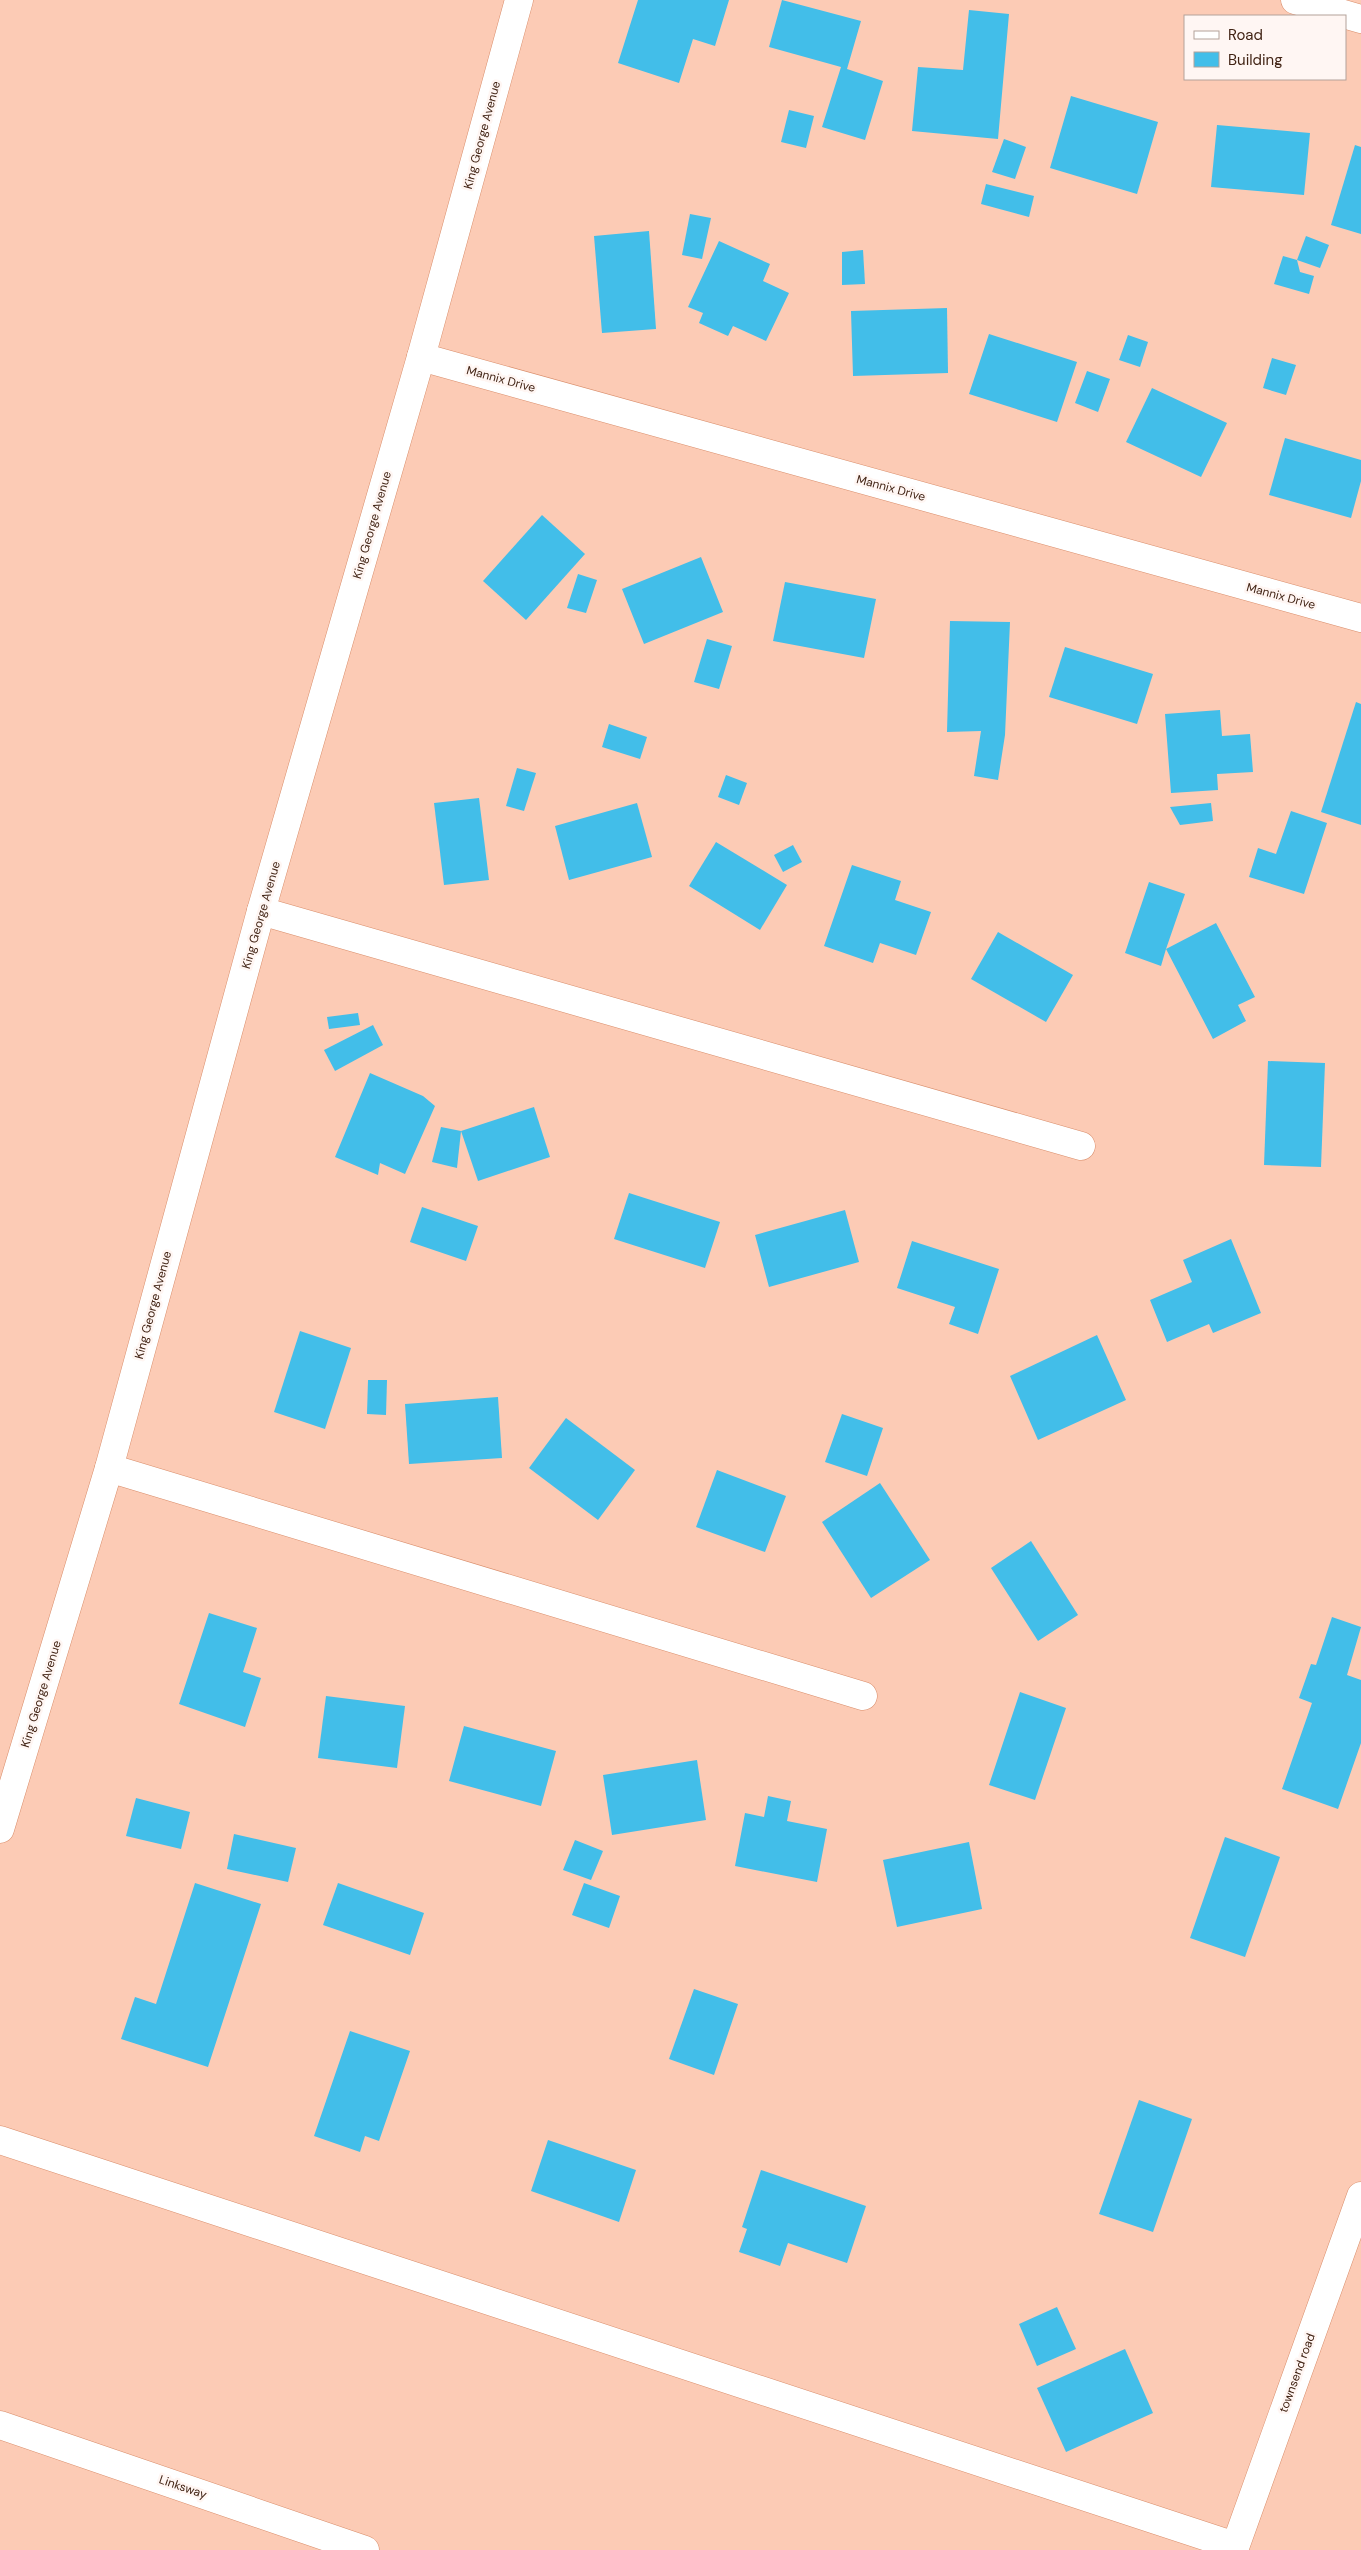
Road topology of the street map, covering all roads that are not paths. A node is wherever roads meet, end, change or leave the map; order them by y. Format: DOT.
graph roads {
  1 [pos="519,0"];
  2 [pos="1295,0"];
  3 [pos="1361,19"];
  4 [pos="421,357"];
  5 [pos="1361,618"];
  6 [pos="261,911"];
  7 [pos="1081,1146"];
  8 [pos="109,1468"];
  9 [pos="863,1696"];
  10 [pos="0,1829"];
  11 [pos="0,2140"];
  12 [pos="1361,2196"];
  13 [pos="0,2425"];
  14 [pos="1235,2548"];
  15 [pos="365,2550"];
  1 -- 4 [label="street, King George Avenue"];
  2 -- 3 [label="street"];
  4 -- 5 [label="street, Mannix Drive"];
  4 -- 6 [label="street, King George Avenue"];
  6 -- 7 [label="street"];
  6 -- 8 [label="street, King George Avenue"];
  8 -- 9 [label="street"];
  8 -- 10 [label="street, King George Avenue"];
  11 -- 14 [label="street"];
  12 -- 14 [label="street, townsend road"];
  13 -- 15 [label="street, Linksway"];
}
